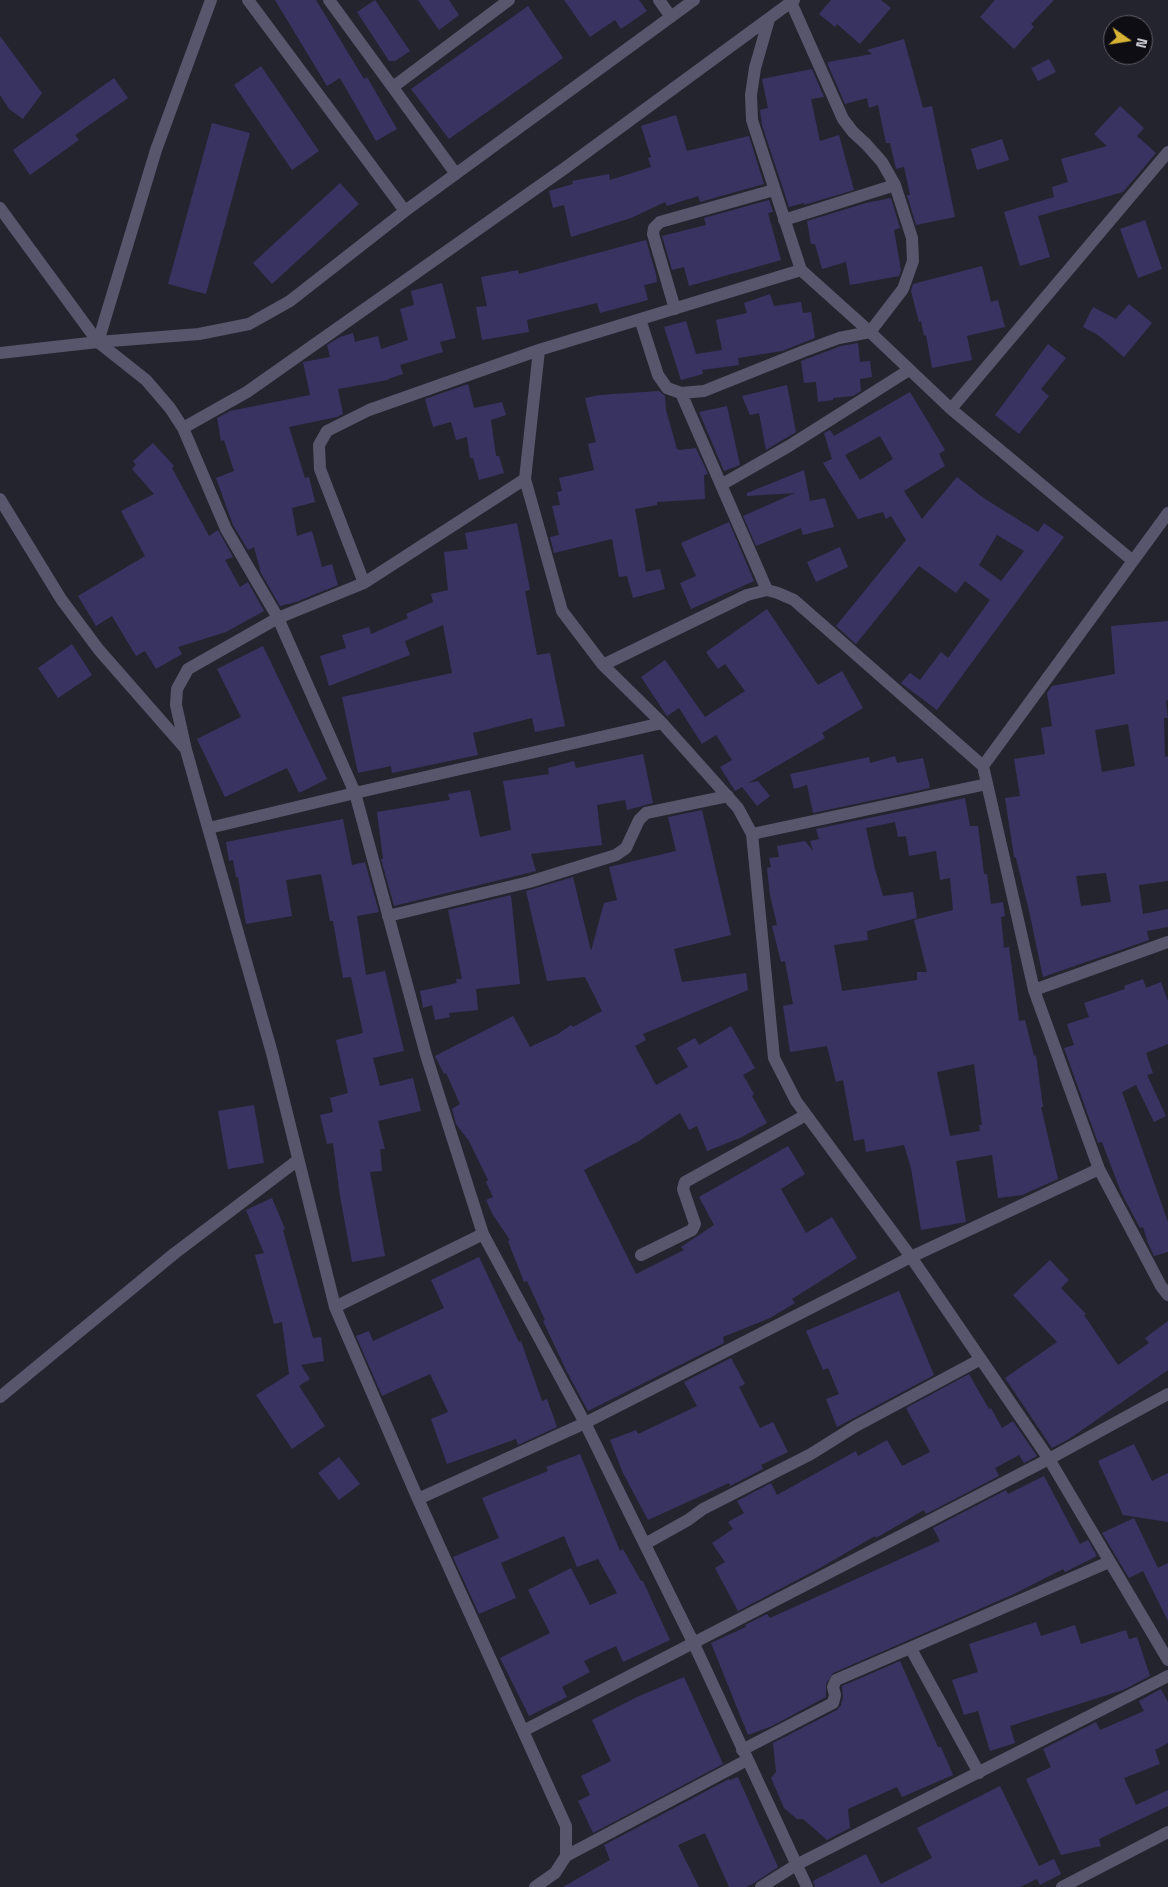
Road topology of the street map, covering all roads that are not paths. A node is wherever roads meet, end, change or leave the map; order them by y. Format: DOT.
graph roads {
  1 [pos="211,0"];
  2 [pos="248,0"];
  3 [pos="329,0"];
  4 [pos="508,0"];
  5 [pos="659,0"];
  6 [pos="694,0"];
  7 [pos="792,1"];
  8 [pos="671,17"];
  9 [pos="768,19"];
  10 [pos="393,87"];
  11 [pos="1168,152"];
  12 [pos="456,174"];
  13 [pos="895,185"];
  14 [pos="774,190"];
  15 [pos="0,208"];
  16 [pos="405,211"];
  17 [pos="784,220"];
  18 [pos="801,270"];
  19 [pos="675,309"];
  20 [pos="640,319"];
  21 [pos="870,332"];
  22 [pos="98,342"];
  23 [pos="539,350"];
  24 [pos="0,353"];
  25 [pos="909,370"];
  26 [pos="681,393"];
  27 [pos="950,409"];
  28 [pos="183,428"];
  29 [pos="525,479"];
  30 [pos="721,485"];
  31 [pos="0,499"];
  32 [pos="1168,512"];
  33 [pos="1133,561"];
  34 [pos="364,583"];
  35 [pos="767,590"];
  36 [pos="278,618"];
  37 [pos="602,665"];
  38 [pos="662,723"];
  39 [pos="186,750"];
  40 [pos="983,766"];
  41 [pos="987,784"];
  42 [pos="355,793"];
  43 [pos="728,796"];
  44 [pos="209,828"];
  45 [pos="752,834"];
  46 [pos="388,916"];
  47 [pos="1168,942"];
  48 [pos="1034,990"];
  49 [pos="806,1115"];
  50 [pos="298,1160"];
  51 [pos="1099,1169"];
  52 [pos="483,1234"];
  53 [pos="641,1255"];
  54 [pos="911,1257"];
  55 [pos="1168,1295"];
  56 [pos="336,1307"];
  57 [pos="981,1359"];
  58 [pos="1168,1394"];
  59 [pos="0,1397"];
  60 [pos="586,1423"];
  61 [pos="1048,1459"];
  62 [pos="418,1499"];
  63 [pos="644,1544"];
  64 [pos="1109,1562"];
  65 [pos="692,1642"];
  66 [pos="911,1649"];
  67 [pos="1168,1660"];
  68 [pos="1168,1676"];
  69 [pos="522,1730"];
  70 [pos="745,1755"];
  71 [pos="979,1772"];
  72 [pos="1168,1832"];
  73 [pos="566,1856"];
  74 [pos="796,1866"];
  75 [pos="535,1887"];
  76 [pos="761,1887"];
  77 [pos="807,1887"];
  78 [pos="1062,1887"];
  1 -- 22 [label="street"];
  2 -- 16 [label="street"];
  3 -- 10 [label="street"];
  4 -- 10 [label="street"];
  5 -- 8 [label="street"];
  6 -- 8 [label="street"];
  7 -- 9 [label="street"];
  7 -- 13 [label="street"];
  8 -- 12 [label="street"];
  9 -- 14 [label="street"];
  9 -- 28 [label="street"];
  10 -- 12 [label="street"];
  11 -- 27 [label="street"];
  12 -- 16 [label="street"];
  13 -- 17 [label="street"];
  13 -- 21 [label="street"];
  14 -- 17 [label="street"];
  14 -- 19 [label="street"];
  15 -- 22 [label="street"];
  16 -- 22 [label="street"];
  17 -- 18 [label="street"];
  18 -- 19 [label="street"];
  18 -- 21 [label="street"];
  19 -- 20 [label="street"];
  20 -- 23 [label="street"];
  20 -- 26 [label="street"];
  21 -- 25 [label="street"];
  21 -- 26 [label="street"];
  22 -- 24 [label="street"];
  22 -- 28 [label="street"];
  23 -- 29 [label="street"];
  23 -- 34 [label="street"];
  25 -- 27 [label="street"];
  25 -- 30 [label="street"];
  26 -- 30 [label="street"];
  27 -- 33 [label="street"];
  28 -- 36 [label="street"];
  29 -- 34 [label="street"];
  29 -- 37 [label="street"];
  30 -- 35 [label="street"];
  31 -- 39 [label="street"];
  32 -- 33 [label="street"];
  33 -- 40 [label="street"];
  34 -- 36 [label="street"];
  35 -- 37 [label="street"];
  35 -- 40 [label="street"];
  36 -- 39 [label="street"];
  36 -- 42 [label="street"];
  37 -- 38 [label="street"];
  38 -- 42 [label="street"];
  38 -- 43 [label="street"];
  39 -- 44 [label="street"];
  40 -- 41 [label="street"];
  41 -- 45 [label="street"];
  41 -- 48 [label="street"];
  42 -- 44 [label="street"];
  42 -- 46 [label="street"];
  43 -- 45 [label="street"];
  43 -- 46 [label="street"];
  44 -- 50 [label="street"];
  45 -- 49 [label="street"];
  46 -- 52 [label="street"];
  47 -- 48 [label="street"];
  48 -- 51 [label="street"];
  49 -- 53 [label="street"];
  49 -- 54 [label="street"];
  50 -- 56 [label="street"];
  50 -- 59 [label="street"];
  51 -- 54 [label="street"];
  51 -- 55 [label="street"];
  52 -- 56 [label="street"];
  52 -- 60 [label="street"];
  54 -- 57 [label="street"];
  54 -- 60 [label="street"];
  56 -- 62 [label="street"];
  57 -- 61 [label="street"];
  57 -- 63 [label="street"];
  58 -- 61 [label="street"];
  60 -- 62 [label="street"];
  60 -- 63 [label="street"];
  61 -- 64 [label="street"];
  61 -- 65 [label="street"];
  62 -- 69 [label="street"];
  63 -- 65 [label="street"];
  64 -- 66 [label="street"];
  64 -- 67 [label="street"];
  65 -- 69 [label="street"];
  65 -- 70 [label="street"];
  66 -- 70 [label="street"];
  66 -- 71 [label="street"];
  68 -- 71 [label="street"];
  69 -- 73 [label="street"];
  70 -- 73 [label="street"];
  70 -- 74 [label="street"];
  71 -- 74 [label="street"];
  72 -- 78 [label="street"];
  73 -- 75 [label="street"];
  74 -- 76 [label="street"];
  74 -- 77 [label="street"];
}
